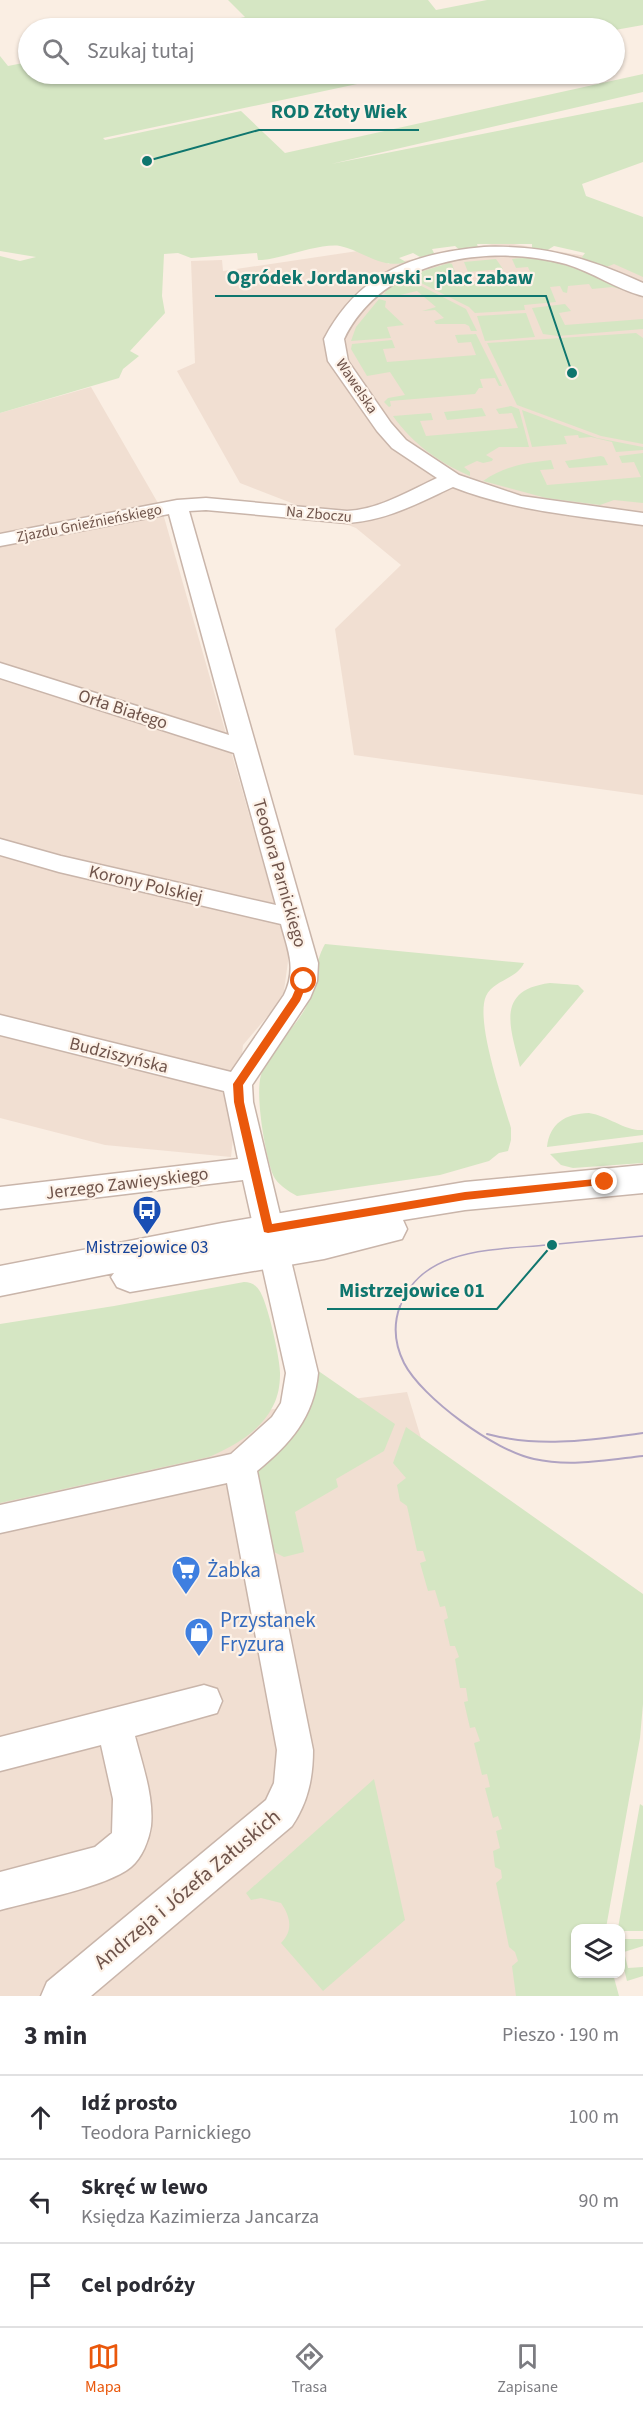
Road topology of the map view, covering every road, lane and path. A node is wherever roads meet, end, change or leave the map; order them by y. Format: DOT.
graph roads {
  1 [pos="643,290"];
  2 [pos="452,479"];
  3 [pos="177,506"];
  4 [pos="643,519"];
  5 [pos="0,540"];
  6 [pos="0,670"];
  7 [pos="245,748"];
  8 [pos="0,847"];
  9 [pos="294,918"];
  10 [pos="0,1025"];
  11 [pos="238,1084"];
  12 [pos="254,1168"];
  13 [pos="643,1179"];
  14 [pos="0,1198"];
  15 [pos="271,1241"];
  16 [pos="0,1281"];
  17 [pos="0,1301"];
  18 [pos="240,1466"];
  19 [pos="0,1519"];
  20 [pos="204,1701"];
  21 [pos="114,1725"];
  22 [pos="0,1754"];
  23 [pos="0,1891"];
  24 [pos="61,1996"];
  1 -- 2 [label="street, Wawelska"];
  2 -- 3 [label="street, Na Zboczu"];
  2 -- 4 [label="street, Wawelska"];
  3 -- 5 [label="street, Zjazdu Gnieźnieńskiego"];
  3 -- 7 [label="street, Teodora Parnickiego"];
  6 -- 7 [label="street, Orła Białego"];
  7 -- 9 [label="street, Teodora Parnickiego"];
  8 -- 9 [label="street, Korony Polskiej"];
  9 -- 11 [label="street, Teodora Parnickiego"];
  10 -- 11 [label="street, Budziszyńska"];
  11 -- 12 [label="street"];
  12 -- 14 [label="street, Jerzego Zawieyskiego"];
  12 -- 15 [label="street"];
  13 -- 15 [label="street"];
  15 -- 16 [label="street"];
  15 -- 17 [label="street"];
  15 -- 18 [label="street"];
  18 -- 19 [label="street"];
  18 -- 24 [label="street, Andrzeja i Józefa Załuskich"];
  20 -- 21 [label="street"];
  21 -- 22 [label="street"];
  21 -- 23 [label="street"];
}
